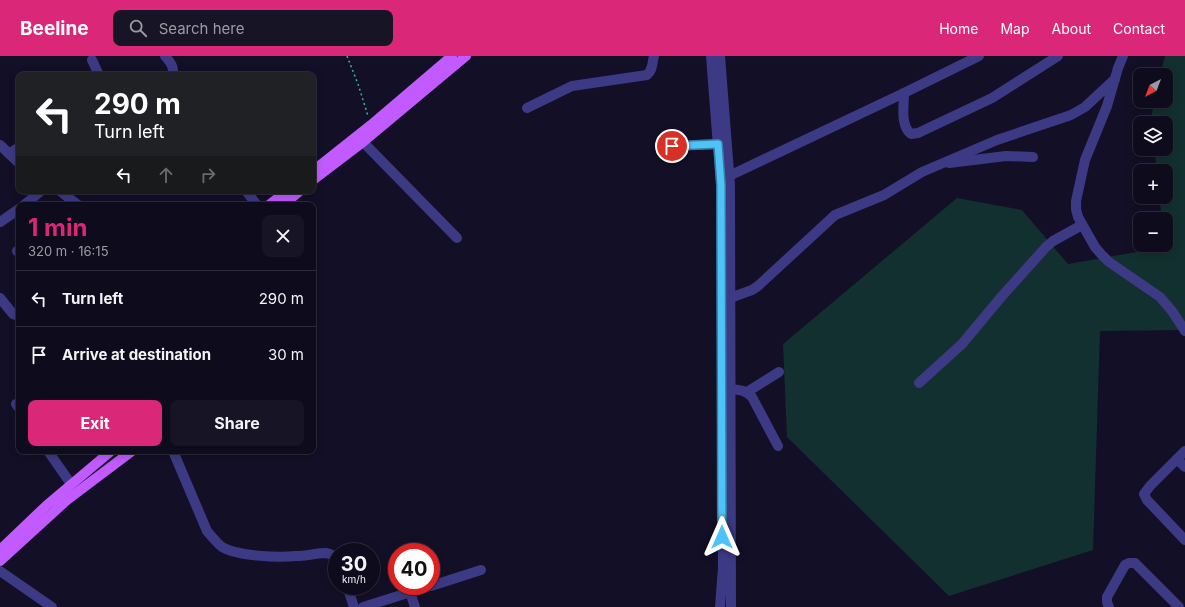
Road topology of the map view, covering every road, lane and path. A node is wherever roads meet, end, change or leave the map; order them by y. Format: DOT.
graph roads {
  1 [pos="165,56"];
  2 [pos="347,56"];
  3 [pos="452,56"];
  4 [pos="466,56"];
  5 [pos="654,56"];
  6 [pos="711,56"];
  7 [pos="720,56"];
  8 [pos="979,56"];
  9 [pos="1058,56"];
  10 [pos="1123,56"];
  11 [pos="92,60"];
  12 [pos="98,72"];
  13 [pos="173,72"];
  14 [pos="1115,79"];
  15 [pos="904,94"];
  16 [pos="527,108"];
  17 [pos="371,125"];
  18 [pos="363,142"];
  19 [pos="722,144"];
  20 [pos="0,145"];
  21 [pos="672,146"];
  22 [pos="16,149"];
  23 [pos="9,154"];
  24 [pos="1033,157"];
  25 [pos="16,160"];
  26 [pos="945,162"];
  27 [pos="316,169"];
  28 [pos="729,176"];
  29 [pos="316,178"];
  30 [pos="37,194"];
  31 [pos="64,194"];
  32 [pos="248,194"];
  33 [pos="283,194"];
  34 [pos="296,194"];
  35 [pos="28,202"];
  36 [pos="74,202"];
  37 [pos="255,202"];
  38 [pos="273,202"];
  39 [pos="287,202"];
  40 [pos="16,210"];
  41 [pos="0,222"];
  42 [pos="1082,225"];
  43 [pos="457,238"];
  44 [pos="0,298"];
  45 [pos="730,298"];
  46 [pos="16,315"];
  47 [pos="1185,331"];
  48 [pos="779,372"];
  49 [pos="920,383"];
  50 [pos="731,389"];
  51 [pos="747,392"];
  52 [pos="778,446"];
  53 [pos="1185,451"];
  54 [pos="50,454"];
  55 [pos="107,454"];
  56 [pos="128,454"];
  57 [pos="174,454"];
  58 [pos="1177,459"];
  59 [pos="1185,467"];
  60 [pos="71,484"];
  61 [pos="1185,540"];
  62 [pos="0,550"];
  63 [pos="328,554"];
  64 [pos="0,562"];
  65 [pos="480,570"];
  66 [pos="0,571"];
  67 [pos="440,583"];
  68 [pos="350,595"];
  69 [pos="401,595"];
  70 [pos="411,595"];
  71 [pos="52,607"];
  72 [pos="354,607"];
  73 [pos="363,607"];
  74 [pos="415,607"];
  75 [pos="720,607"];
  76 [pos="731,607"];
  77 [pos="1109,607"];
  78 [pos="1179,607"];
  1 -- 13 [label="street"];
  2 -- 17 [label="path"];
  3 -- 17 [label="main road"];
  4 -- 18 [label="main road"];
  5 -- 16 [label="street"];
  6 -- 19 [label="street"];
  7 -- 19 [label="street"];
  8 -- 15 [label="street"];
  9 -- 15 [label="street"];
  10 -- 14 [label="street"];
  11 -- 12 [label="street"];
  14 -- 26 [label="street"];
  14 -- 42 [label="street"];
  15 -- 28 [label="street"];
  17 -- 27 [label="main road"];
  18 -- 29 [label="main road"];
  18 -- 43 [label="street"];
  19 -- 21 [label="street"];
  19 -- 28 [label="street"];
  19 -- 75 [label="street"];
  20 -- 23 [label="street"];
  22 -- 23 [label="street"];
  23 -- 25 [label="street"];
  24 -- 26 [label="street"];
  26 -- 45 [label="street"];
  28 -- 45 [label="street"];
  30 -- 35 [label="street"];
  31 -- 36 [label="street"];
  32 -- 37 [label="street"];
  33 -- 38 [label="main road"];
  34 -- 39 [label="main road"];
  40 -- 41 [label="street"];
  42 -- 47 [label="street"];
  42 -- 49 [label="street"];
  44 -- 46 [label="street"];
  45 -- 50 [label="street"];
  48 -- 51 [label="street"];
  50 -- 51 [label="street"];
  50 -- 76 [label="street"];
  51 -- 52 [label="street"];
  53 -- 58 [label="street"];
  54 -- 60 [label="street"];
  55 -- 60 [label="main road"];
  56 -- 64 [label="main road"];
  57 -- 63 [label="street"];
  58 -- 59 [label="street"];
  58 -- 61 [label="street"];
  60 -- 62 [label="main road"];
  65 -- 67 [label="street"];
  66 -- 71 [label="street"];
  68 -- 72 [label="street"];
  69 -- 73 [label="street"];
  70 -- 74 [label="street"];
  77 -- 78 [label="street"];
}
